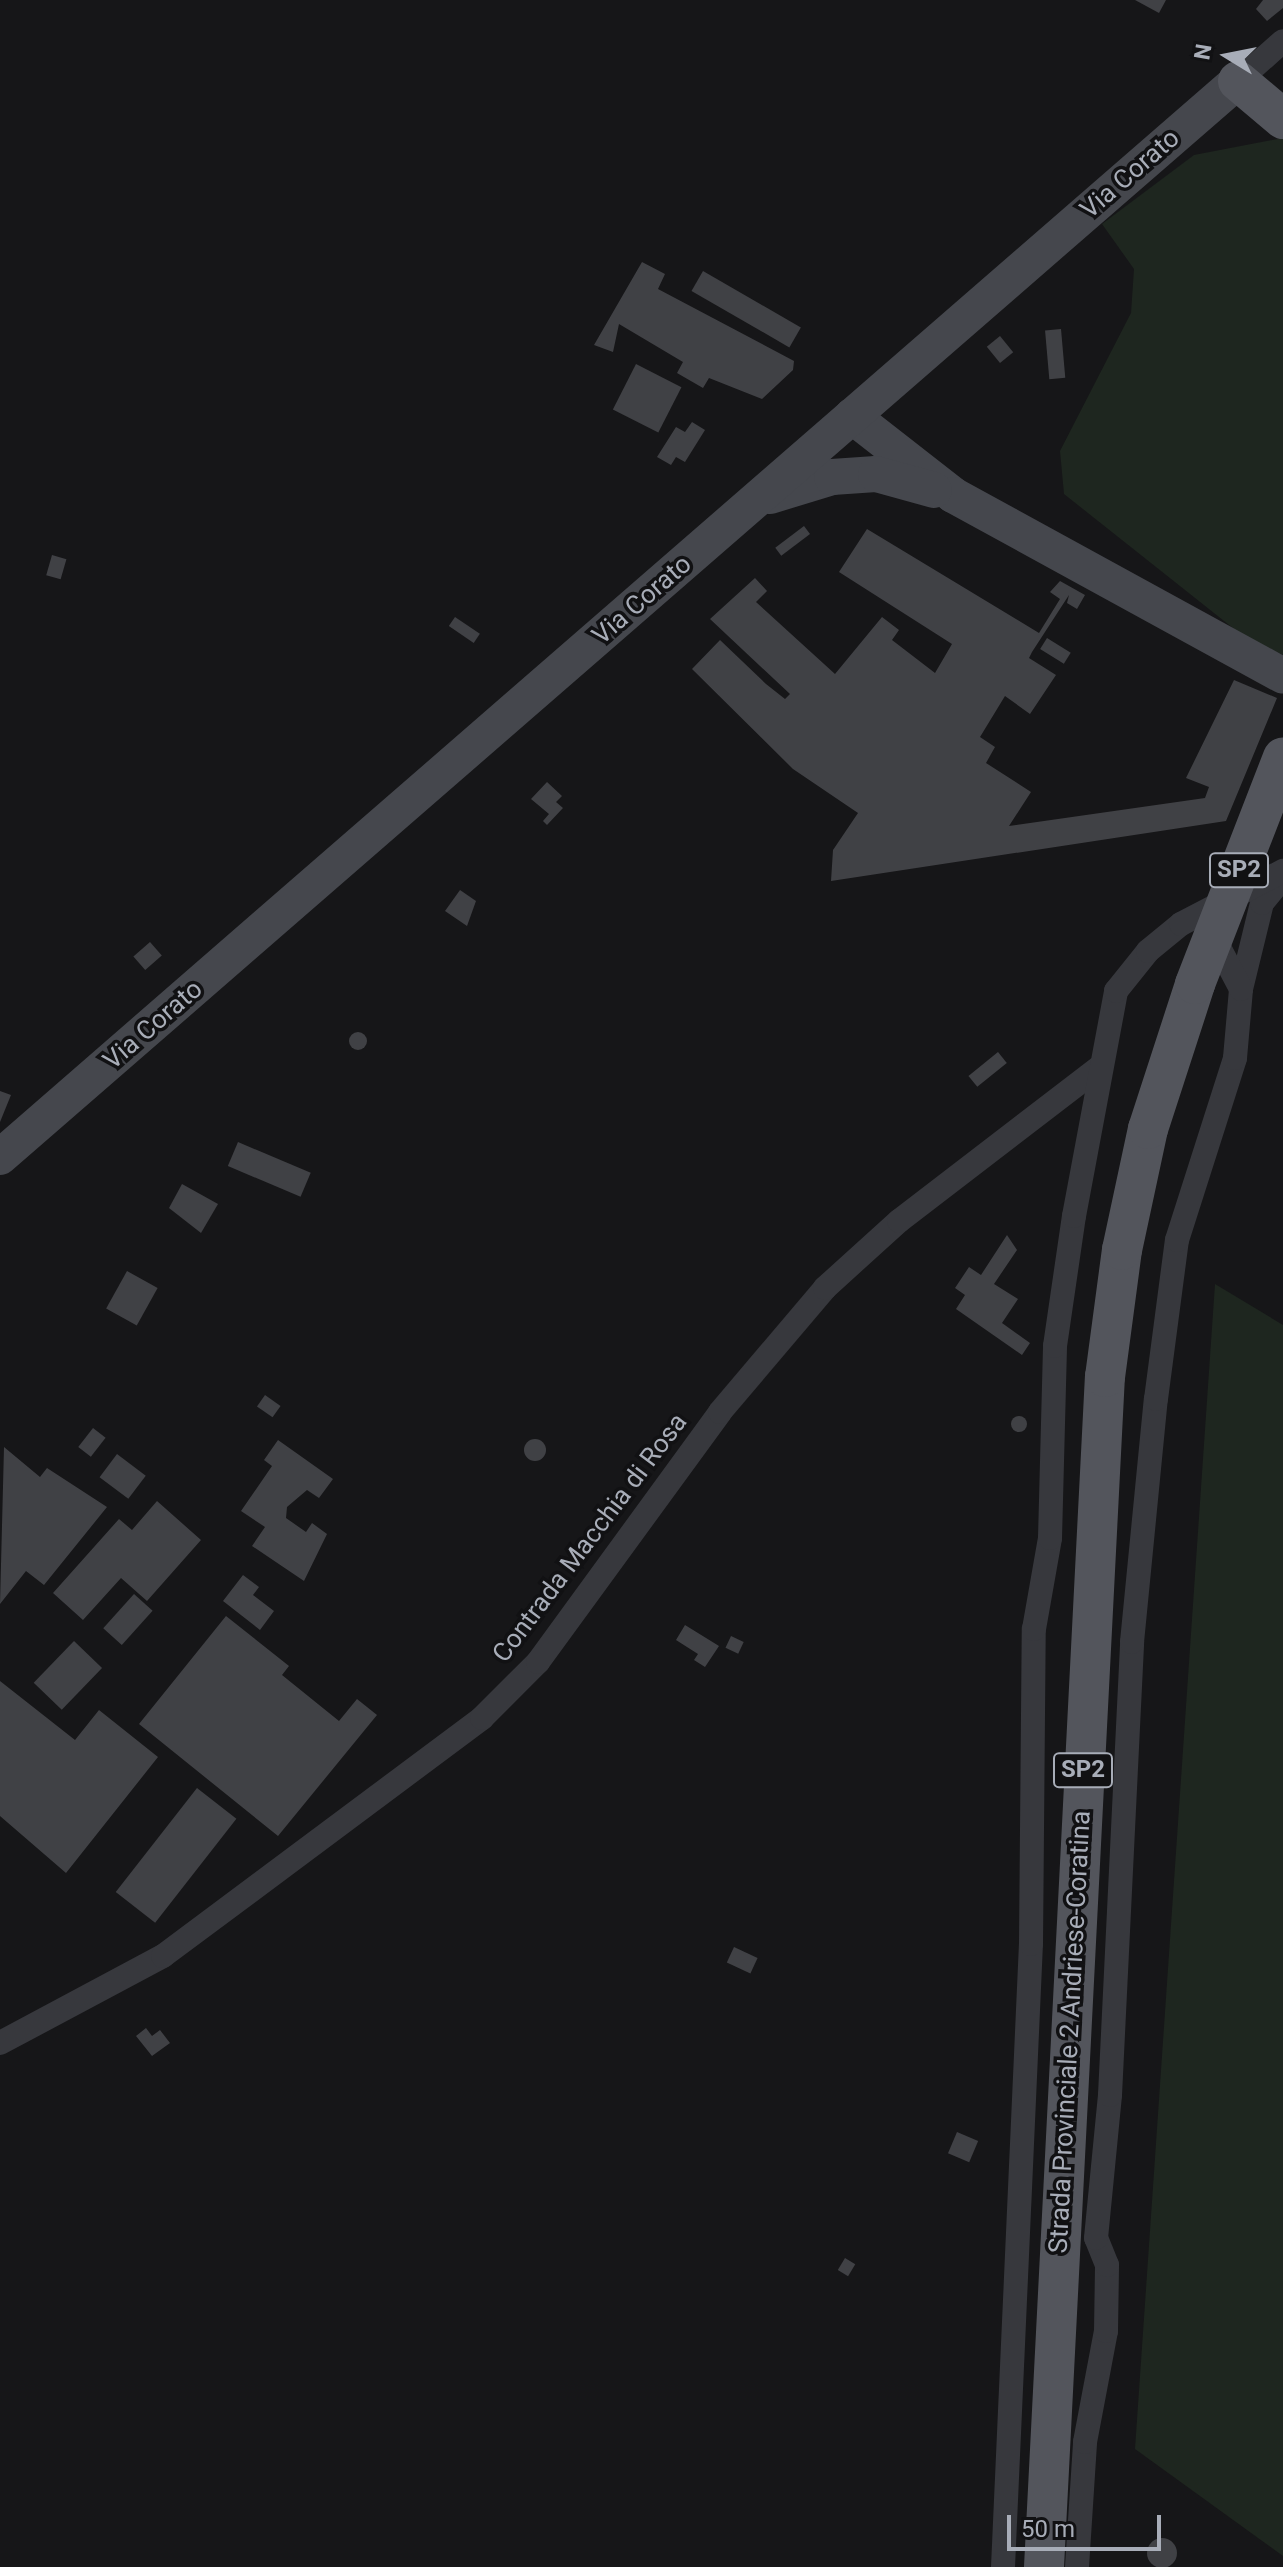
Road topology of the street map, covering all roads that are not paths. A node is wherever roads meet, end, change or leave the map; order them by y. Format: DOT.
graph roads {
  1 [pos="1283,41"];
  2 [pos="1238,81"];
  3 [pos="1283,119"];
  4 [pos="852,416"];
  5 [pos="876,474"];
  6 [pos="953,495"];
  7 [pos="757,500"];
  8 [pos="1283,676"];
  9 [pos="1283,757"];
  10 [pos="1283,874"];
  11 [pos="1181,924"];
  12 [pos="1241,989"];
  13 [pos="1101,1066"];
  14 [pos="0,1157"];
  15 [pos="0,2043"];
  16 [pos="1003,2567"];
  17 [pos="1044,2567"];
  18 [pos="1077,2567"];
  1 -- 2 [label="street, Via Corato"];
  2 -- 3 [label="main road"];
  2 -- 4 [label="main road, Via Corato"];
  4 -- 5 [label="main road"];
  4 -- 6 [label="main road"];
  4 -- 7 [label="main road, Via Corato"];
  5 -- 6 [label="main road"];
  5 -- 7 [label="main road"];
  6 -- 8 [label="main road"];
  7 -- 14 [label="main road, Via Corato"];
  9 -- 17 [label="main road, Strada Provinciale 2 Andriese-Coratina / SP2, bridge"];
  10 -- 11 [label="street"];
  10 -- 12 [label="street"];
  11 -- 12 [label="street"];
  11 -- 13 [label="street"];
  12 -- 18 [label="street"];
  13 -- 15 [label="street, Contrada Macchia di Rosa"];
  13 -- 16 [label="street"];
}
